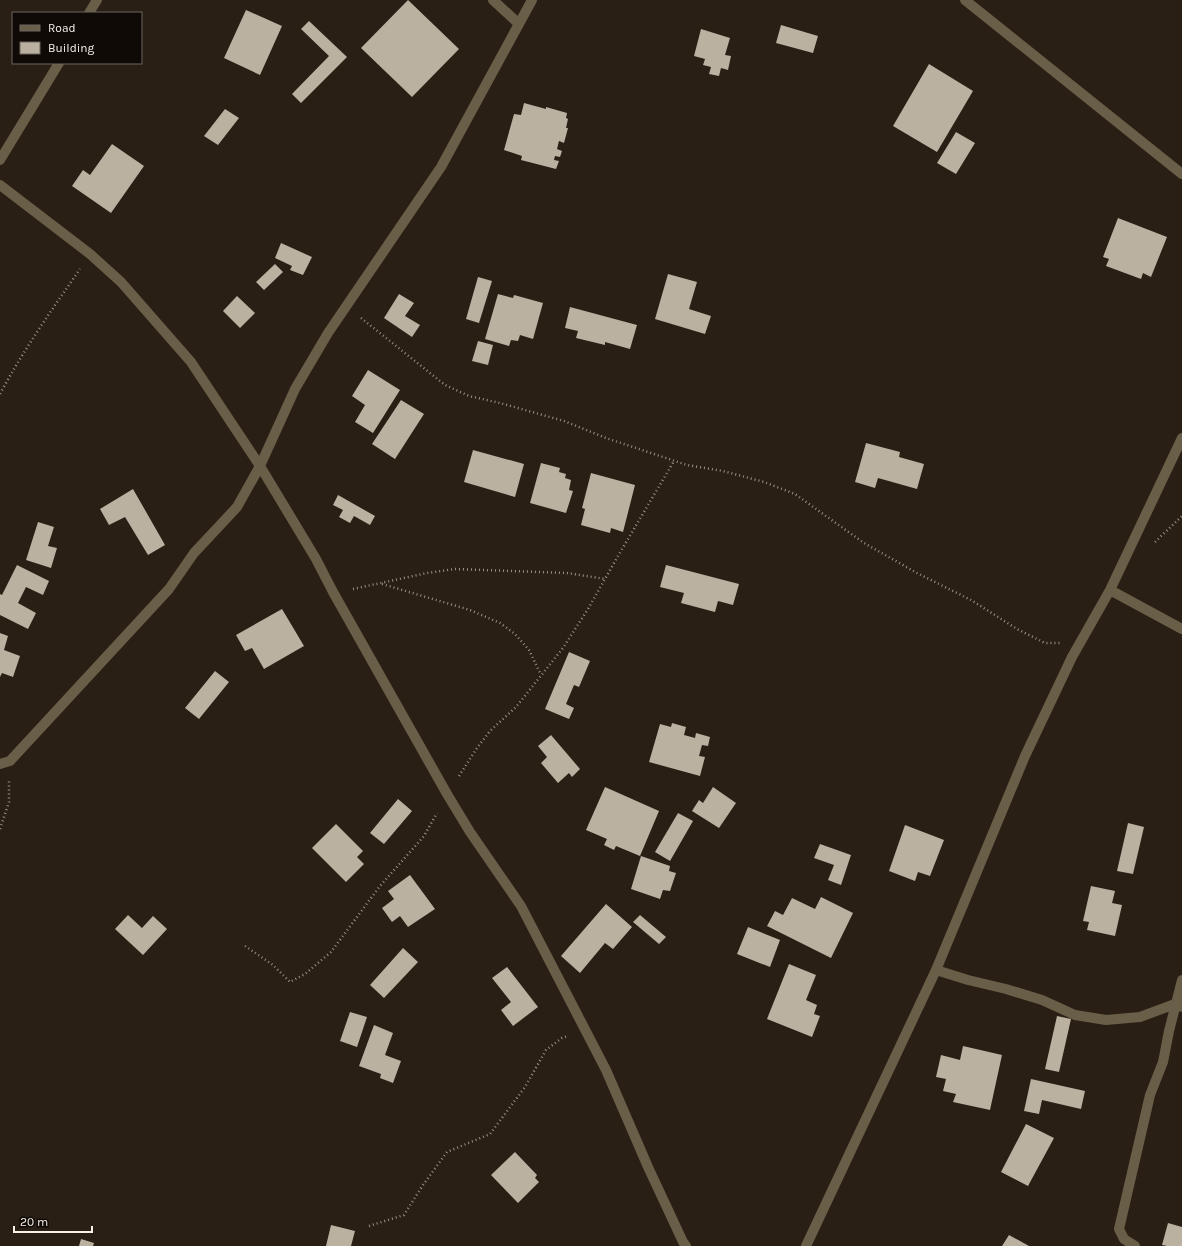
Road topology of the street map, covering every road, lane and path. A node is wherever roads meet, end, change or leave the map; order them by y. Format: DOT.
graph roads {
  1 [pos="97,0"];
  2 [pos="493,0"];
  3 [pos="532,0"];
  4 [pos="965,0"];
  5 [pos="90,12"];
  6 [pos="519,24"];
  7 [pos="58,64"];
  8 [pos="0,160"];
  9 [pos="1182,174"];
  10 [pos="0,185"];
  11 [pos="90,254"];
  12 [pos="346,307"];
  13 [pos="0,394"];
  14 [pos="1182,438"];
  15 [pos="674,461"];
  16 [pos="260,466"];
  17 [pos="605,579"];
  18 [pos="382,584"];
  19 [pos="1110,590"];
  20 [pos="333,592"];
  21 [pos="1182,629"];
  22 [pos="1083,640"];
  23 [pos="541,675"];
  24 [pos="5,762"];
  25 [pos="448,794"];
  26 [pos="0,829"];
  27 [pos="245,946"];
  28 [pos="936,970"];
  29 [pos="1182,980"];
  30 [pos="1179,1006"];
  31 [pos="585,1030"];
  32 [pos="369,1226"];
  33 [pos="686,1246"];
  34 [pos="806,1246"];
  35 [pos="1135,1246"];
  1 -- 5 [label="street"];
  2 -- 6 [label="street"];
  3 -- 6 [label="street"];
  4 -- 9 [label="street"];
  6 -- 12 [label="street"];
  7 -- 8 [label="street"];
  10 -- 11 [label="street"];
  11 -- 13 [label="path"];
  11 -- 16 [label="street"];
  12 -- 15 [label="path"];
  12 -- 16 [label="street"];
  14 -- 19 [label="street"];
  15 -- 17 [label="path"];
  15 -- 22 [label="path"];
  16 -- 20 [label="street"];
  16 -- 24 [label="street"];
  17 -- 18 [label="path"];
  17 -- 23 [label="path"];
  18 -- 20 [label="path"];
  18 -- 23 [label="path"];
  19 -- 21 [label="street"];
  19 -- 22 [label="street"];
  20 -- 25 [label="street"];
  22 -- 28 [label="street"];
  23 -- 25 [label="path"];
  24 -- 26 [label="path"];
  25 -- 27 [label="path"];
  25 -- 31 [label="street"];
  28 -- 30 [label="street"];
  28 -- 34 [label="street"];
  29 -- 30 [label="street"];
  30 -- 35 [label="street"];
  31 -- 32 [label="path"];
  31 -- 33 [label="street"];
}
